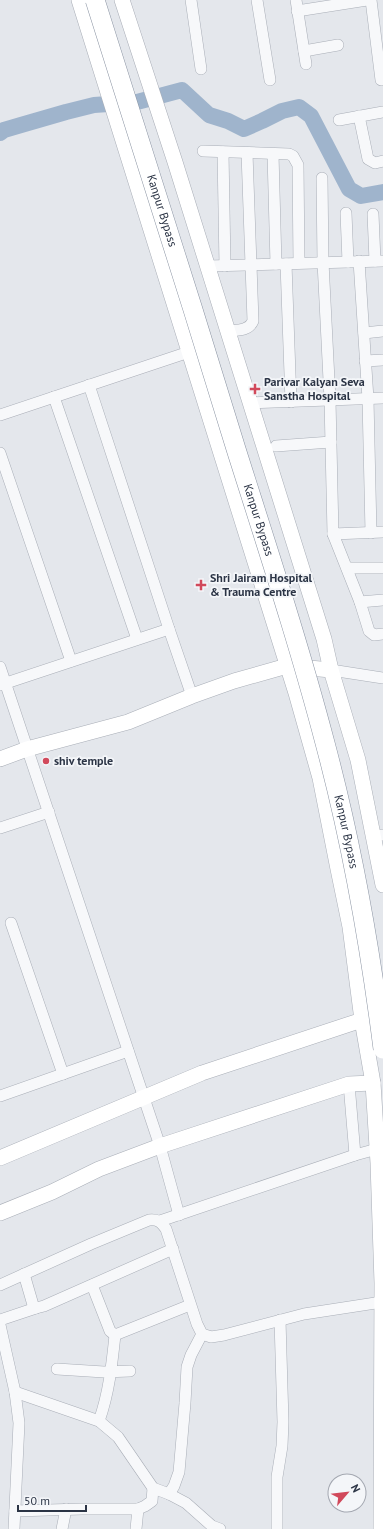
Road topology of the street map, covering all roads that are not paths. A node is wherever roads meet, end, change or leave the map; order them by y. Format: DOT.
graph roads {
  1 [pos="79,0"];
  2 [pos="95,0"];
  3 [pos="107,0"];
  4 [pos="122,0"];
  5 [pos="191,0"];
  6 [pos="257,0"];
  7 [pos="367,0"];
  8 [pos="371,0"];
  9 [pos="332,3"];
  10 [pos="296,6"];
  11 [pos="338,45"];
  12 [pos="304,51"];
  13 [pos="306,64"];
  14 [pos="201,69"];
  15 [pos="270,80"];
  16 [pos="381,80"];
  17 [pos="383,112"];
  18 [pos="359,116"];
  19 [pos="339,120"];
  20 [pos="203,152"];
  21 [pos="223,152"];
  22 [pos="247,153"];
  23 [pos="274,154"];
  24 [pos="383,161"];
  25 [pos="322,178"];
  26 [pos="346,212"];
  27 [pos="373,214"];
  28 [pos="359,261"];
  29 [pos="379,261"];
  30 [pos="323,262"];
  31 [pos="348,262"];
  32 [pos="299,263"];
  33 [pos="281,264"];
  34 [pos="251,265"];
  35 [pos="208,266"];
  36 [pos="225,266"];
  37 [pos="228,331"];
  38 [pos="383,331"];
  39 [pos="364,333"];
  40 [pos="189,352"];
  41 [pos="383,360"];
  42 [pos="365,362"];
  43 [pos="90,385"];
  44 [pos="54,397"];
  45 [pos="383,398"];
  46 [pos="368,399"];
  47 [pos="330,400"];
  48 [pos="291,402"];
  49 [pos="250,403"];
  50 [pos="0,415"];
  51 [pos="331,442"];
  52 [pos="276,446"];
  53 [pos="0,453"];
  54 [pos="383,532"];
  55 [pos="371,533"];
  56 [pos="333,534"];
  57 [pos="347,568"];
  58 [pos="383,568"];
  59 [pos="383,600"];
  60 [pos="360,602"];
  61 [pos="169,629"];
  62 [pos="383,634"];
  63 [pos="137,640"];
  64 [pos="71,661"];
  65 [pos="287,666"];
  66 [pos="0,667"];
  67 [pos="332,670"];
  68 [pos="383,678"];
  69 [pos="3,684"];
  70 [pos="192,696"];
  71 [pos="27,749"];
  72 [pos="0,759"];
  73 [pos="48,812"];
  74 [pos="0,828"];
  75 [pos="378,835"];
  76 [pos="383,885"];
  77 [pos="11,923"];
  78 [pos="383,961"];
  79 [pos="383,1017"];
  80 [pos="362,1020"];
  81 [pos="383,1049"];
  82 [pos="128,1051"];
  83 [pos="63,1074"];
  84 [pos="373,1083"];
  85 [pos="349,1084"];
  86 [pos="0,1096"];
  87 [pos="144,1098"];
  88 [pos="160,1146"];
  89 [pos="377,1149"];
  90 [pos="355,1155"];
  91 [pos="0,1158"];
  92 [pos="0,1213"];
  93 [pos="179,1215"];
  94 [pos="160,1221"];
  95 [pos="173,1249"];
  96 [pos="24,1274"];
  97 [pos="92,1285"];
  98 [pos="0,1286"];
  99 [pos="382,1302"];
  100 [pos="190,1304"];
  101 [pos="36,1308"];
  102 [pos="0,1320"];
  103 [pos="280,1320"];
  104 [pos="0,1325"];
  105 [pos="202,1334"];
  106 [pos="115,1335"];
  107 [pos="4,1365"];
  108 [pos="57,1369"];
  109 [pos="111,1372"];
  110 [pos="130,1372"];
  111 [pos="15,1392"];
  112 [pos="99,1421"];
  113 [pos="153,1488"];
  114 [pos="169,1494"];
  115 [pos="66,1509"];
  116 [pos="138,1509"];
  117 [pos="14,1511"];
  118 [pos="14,1529"];
  119 [pos="62,1529"];
  120 [pos="136,1529"];
  121 [pos="220,1529"];
  122 [pos="277,1529"];
  123 [pos="382,1529"];
  1 -- 40 [label="main road"];
  2 -- 81 [label="highway, Kanpur Bypass, bridge"];
  3 -- 78 [label="highway, Kanpur Bypass"];
  4 -- 35 [label="main road"];
  5 -- 14 [label="street"];
  6 -- 15 [label="street"];
  7 -- 9 [label="street"];
  8 -- 16 [label="street"];
  9 -- 10 [label="street"];
  10 -- 12 [label="street"];
  11 -- 12 [label="street"];
  12 -- 13 [label="street"];
  17 -- 18 [label="street"];
  18 -- 19 [label="street"];
  18 -- 24 [label="street"];
  20 -- 21 [label="street"];
  21 -- 22 [label="street"];
  21 -- 36 [label="street"];
  22 -- 23 [label="street"];
  22 -- 34 [label="street"];
  23 -- 32 [label="street"];
  23 -- 33 [label="street"];
  25 -- 30 [label="street"];
  26 -- 31 [label="street"];
  27 -- 29 [label="street"];
  28 -- 29 [label="street"];
  28 -- 31 [label="street"];
  28 -- 39 [label="street"];
  30 -- 31 [label="street"];
  30 -- 32 [label="street"];
  30 -- 47 [label="street"];
  32 -- 33 [label="street"];
  33 -- 34 [label="street"];
  33 -- 48 [label="street"];
  34 -- 36 [label="street"];
  34 -- 37 [label="street"];
  35 -- 36 [label="street"];
  35 -- 37 [label="main road"];
  37 -- 49 [label="main road"];
  38 -- 39 [label="street"];
  39 -- 42 [label="street"];
  40 -- 43 [label="street"];
  40 -- 65 [label="main road"];
  41 -- 42 [label="street"];
  42 -- 46 [label="street"];
  43 -- 44 [label="street"];
  43 -- 61 [label="street"];
  44 -- 50 [label="street"];
  44 -- 63 [label="street"];
  45 -- 46 [label="street"];
  46 -- 47 [label="street"];
  46 -- 55 [label="street"];
  47 -- 48 [label="street"];
  47 -- 51 [label="street"];
  48 -- 49 [label="street"];
  49 -- 67 [label="main road"];
  51 -- 52 [label="street"];
  51 -- 56 [label="street"];
  53 -- 64 [label="street"];
  54 -- 55 [label="street"];
  55 -- 56 [label="street"];
  56 -- 57 [label="street"];
  57 -- 58 [label="street"];
  57 -- 60 [label="street"];
  59 -- 60 [label="street"];
  60 -- 62 [label="street"];
  61 -- 63 [label="street"];
  61 -- 70 [label="street"];
  63 -- 64 [label="street"];
  64 -- 69 [label="street"];
  65 -- 67 [label="main road"];
  65 -- 70 [label="main road"];
  65 -- 80 [label="main road"];
  66 -- 69 [label="street"];
  67 -- 68 [label="street"];
  67 -- 75 [label="main road"];
  69 -- 71 [label="street"];
  70 -- 71 [label="main road"];
  71 -- 72 [label="main road"];
  71 -- 73 [label="street"];
  73 -- 74 [label="street"];
  73 -- 82 [label="street"];
  75 -- 76 [label="main road"];
  77 -- 83 [label="street"];
  79 -- 80 [label="main road"];
  80 -- 84 [label="main road"];
  80 -- 87 [label="main road"];
  82 -- 83 [label="street"];
  82 -- 87 [label="street"];
  83 -- 86 [label="street"];
  84 -- 85 [label="main road"];
  84 -- 89 [label="main road"];
  85 -- 88 [label="main road"];
  85 -- 90 [label="street"];
  87 -- 88 [label="street"];
  87 -- 91 [label="main road"];
  88 -- 92 [label="main road"];
  88 -- 93 [label="street"];
  89 -- 90 [label="street"];
  89 -- 99 [label="main road"];
  90 -- 93 [label="street"];
  93 -- 94 [label="street"];
  94 -- 95 [label="street"];
  94 -- 96 [label="street"];
  95 -- 97 [label="street"];
  95 -- 100 [label="street"];
  96 -- 98 [label="street"];
  96 -- 101 [label="street"];
  97 -- 101 [label="street"];
  97 -- 106 [label="street"];
  99 -- 103 [label="street"];
  99 -- 123 [label="main road"];
  100 -- 105 [label="street"];
  100 -- 106 [label="street"];
  101 -- 102 [label="street"];
  103 -- 105 [label="street"];
  103 -- 122 [label="street"];
  104 -- 107 [label="street"];
  105 -- 114 [label="street"];
  106 -- 109 [label="street"];
  107 -- 111 [label="street"];
  108 -- 109 [label="street"];
  109 -- 110 [label="street"];
  109 -- 112 [label="street"];
  111 -- 112 [label="street"];
  111 -- 117 [label="street"];
  112 -- 113 [label="street"];
  113 -- 114 [label="street"];
  113 -- 116 [label="street"];
  114 -- 121 [label="street"];
  115 -- 116 [label="street"];
  115 -- 117 [label="street"];
  115 -- 119 [label="street"];
  116 -- 120 [label="street"];
  117 -- 118 [label="street"];
}
